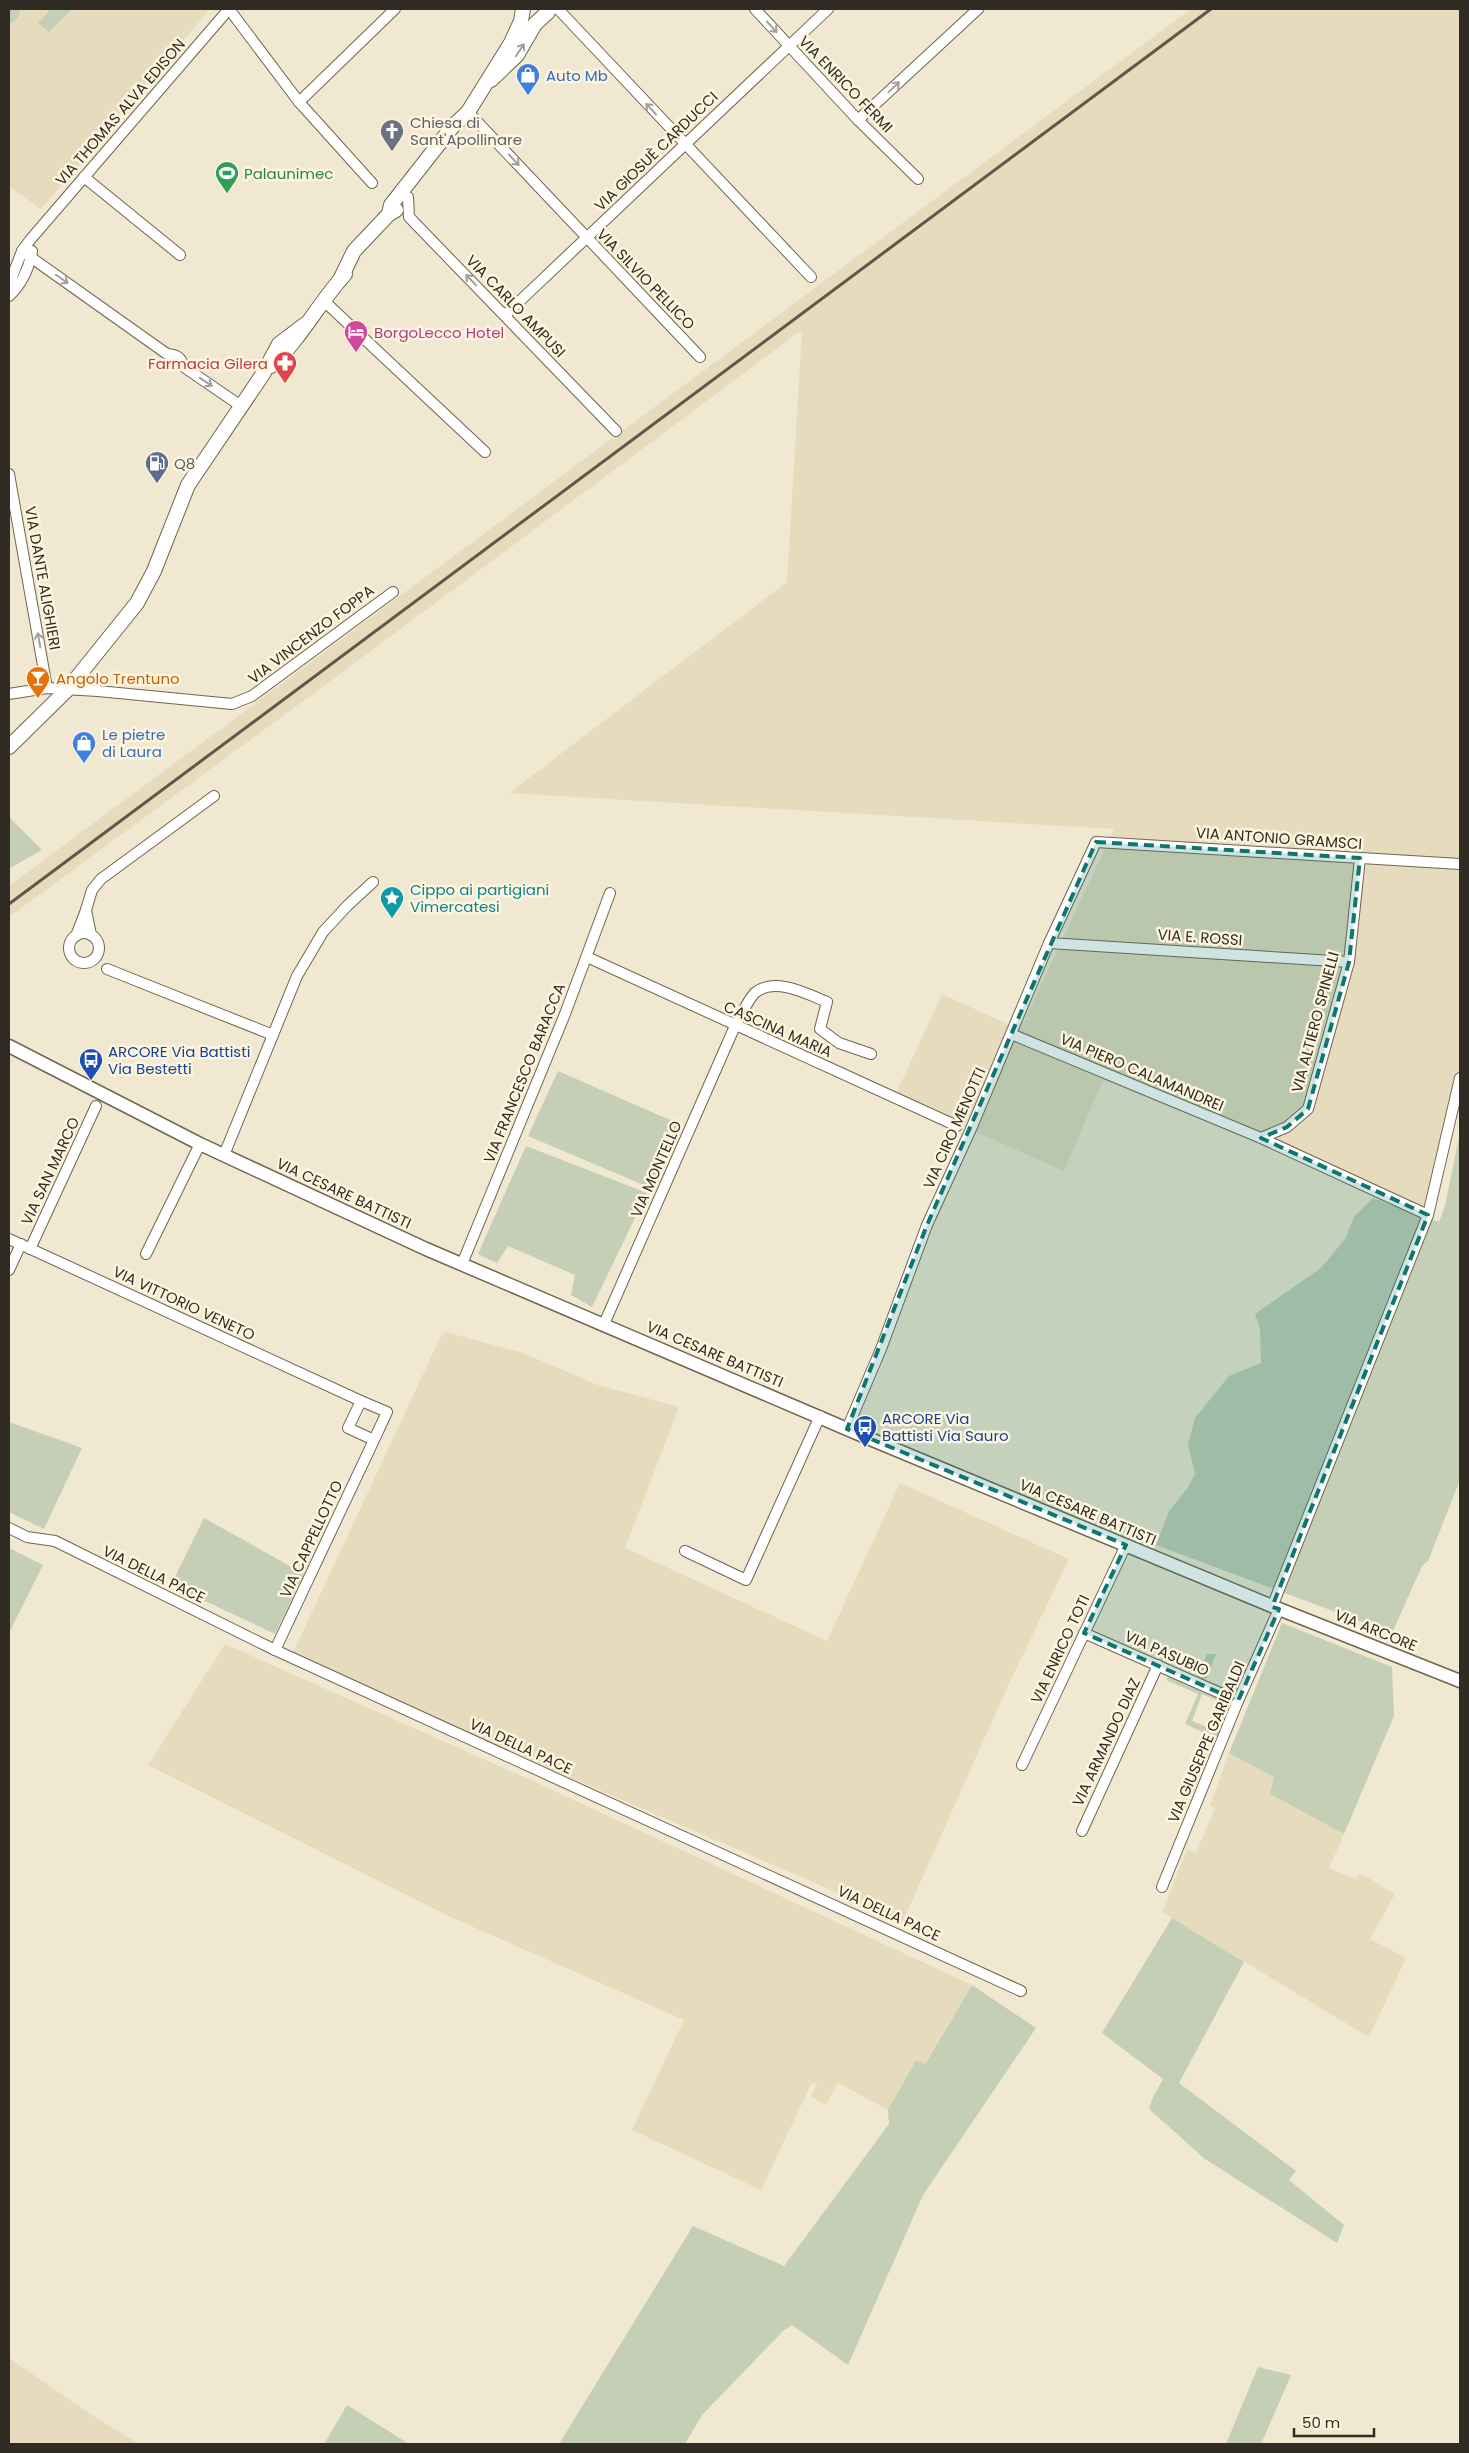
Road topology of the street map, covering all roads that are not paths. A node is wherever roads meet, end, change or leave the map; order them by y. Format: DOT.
graph roads {
  1 [pos="229,9"];
  2 [pos="395,9"];
  3 [pos="523,9"];
  4 [pos="530,9"];
  5 [pos="755,9"];
  6 [pos="828,9"];
  7 [pos="978,9"];
  8 [pos="553,10"];
  9 [pos="788,46"];
  10 [pos="486,83"];
  11 [pos="299,102"];
  12 [pos="468,112"];
  13 [pos="858,120"];
  14 [pos="685,145"];
  15 [pos="84,177"];
  16 [pos="918,179"];
  17 [pos="372,183"];
  18 [pos="408,197"];
  19 [pos="389,214"];
  20 [pos="587,238"];
  21 [pos="27,254"];
  22 [pos="180,255"];
  23 [pos="811,278"];
  24 [pos="10,280"];
  25 [pos="9,296"];
  26 [pos="324,301"];
  27 [pos="505,315"];
  28 [pos="700,357"];
  29 [pos="241,406"];
  30 [pos="616,431"];
  31 [pos="485,452"];
  32 [pos="9,474"];
  33 [pos="393,592"];
  34 [pos="47,688"];
  35 [pos="67,690"];
  36 [pos="9,694"];
  37 [pos="9,747"];
  38 [pos="214,796"];
  39 [pos="1096,842"];
  40 [pos="1360,858"];
  41 [pos="1460,864"];
  42 [pos="373,882"];
  43 [pos="610,893"];
  44 [pos="86,910"];
  45 [pos="91,935"];
  46 [pos="76,936"];
  47 [pos="1049,943"];
  48 [pos="587,957"];
  49 [pos="94,959"];
  50 [pos="1349,962"];
  51 [pos="735,1026"];
  52 [pos="1011,1034"];
  53 [pos="273,1035"];
  54 [pos="9,1046"];
  55 [pos="871,1054"];
  56 [pos="9,1055"];
  57 [pos="1460,1078"];
  58 [pos="96,1106"];
  59 [pos="144,1116"];
  60 [pos="957,1126"];
  61 [pos="1261,1138"];
  62 [pos="200,1144"];
  63 [pos="224,1155"];
  64 [pos="1428,1215"];
  65 [pos="9,1239"];
  66 [pos="25,1247"];
  67 [pos="146,1254"];
  68 [pos="462,1264"];
  69 [pos="9,1270"];
  70 [pos="604,1324"];
  71 [pos="347,1394"];
  72 [pos="361,1401"];
  73 [pos="820,1416"];
  74 [pos="847,1428"];
  75 [pos="374,1440"];
  76 [pos="9,1528"];
  77 [pos="1126,1546"];
  78 [pos="685,1551"];
  79 [pos="1276,1608"];
  80 [pos="1084,1633"];
  81 [pos="275,1650"];
  82 [pos="1158,1665"];
  83 [pos="1460,1682"];
  84 [pos="1238,1701"];
  85 [pos="1022,1765"];
  86 [pos="1082,1831"];
  87 [pos="1162,1886"];
  88 [pos="1021,1991"];
  1 -- 11 [label="street"];
  1 -- 15 [label="street, VIA THOMAS ALVA EDISON"];
  2 -- 11 [label="street"];
  3 -- 10 [label="main road"];
  4 -- 8 [label="main road"];
  5 -- 9 [label="street, VIA ENRICO FERMI, one-way"];
  6 -- 9 [label="street, VIA GIOSUÈ CARDUCCI"];
  13 -- 7 [label="street, one-way"];
  10 -- 8 [label="main road, one-way"];
  14 -- 8 [label="street, one-way"];
  9 -- 13 [label="street, VIA ENRICO FERMI"];
  9 -- 14 [label="street, VIA GIOSUÈ CARDUCCI"];
  10 -- 12 [label="main road"];
  11 -- 17 [label="street"];
  12 -- 18 [label="main road"];
  12 -- 19 [label="main road"];
  12 -- 20 [label="street, VIA SILVIO PELLICO, one-way"];
  13 -- 16 [label="street, VIA ENRICO FERMI"];
  14 -- 20 [label="street, VIA GIOSUÈ CARDUCCI"];
  14 -- 23 [label="street"];
  15 -- 21 [label="street, VIA THOMAS ALVA EDISON"];
  15 -- 22 [label="street"];
  18 -- 19 [label="main road"];
  27 -- 18 [label="street, VIA CARLO AMPUSI, one-way"];
  19 -- 26 [label="main road"];
  20 -- 27 [label="street, VIA GIOSUÈ CARDUCCI"];
  20 -- 28 [label="street, VIA SILVIO PELLICO"];
  21 -- 24 [label="street, VIA THOMAS ALVA EDISON"];
  21 -- 25 [label="street, VIA THOMAS ALVA EDISON"];
  21 -- 29 [label="street, one-way"];
  26 -- 29 [label="main road"];
  26 -- 31 [label="street"];
  27 -- 30 [label="street, VIA CARLO AMPUSI"];
  29 -- 35 [label="main road"];
  34 -- 32 [label="street, VIA DANTE ALIGHIERI, one-way"];
  33 -- 35 [label="street, VIA VINCENZO FOPPA"];
  34 -- 35 [label="street, VIA VINCENZO FOPPA"];
  34 -- 36 [label="street, VIA VINCENZO FOPPA"];
  35 -- 37 [label="main road"];
  38 -- 44 [label="street"];
  39 -- 40 [label="street, VIA ANTONIO GRAMSCI"];
  39 -- 47 [label="street, VIA CIRO MENOTTI"];
  40 -- 41 [label="street, VIA ANTONIO GRAMSCI"];
  40 -- 50 [label="street, VIA ALTIERO SPINELLI"];
  42 -- 53 [label="street"];
  43 -- 48 [label="street, VIA FRANCESCO BARACCA"];
  44 -- 45 [label="street"];
  44 -- 46 [label="street"];
  45 -- 46 [label="street"];
  45 -- 49 [label="street"];
  46 -- 49 [label="street"];
  47 -- 50 [label="street, VIA E. ROSSI"];
  47 -- 52 [label="street, VIA CIRO MENOTTI"];
  48 -- 51 [label="street, CASCINA MARIA"];
  48 -- 68 [label="street, VIA FRANCESCO BARACCA"];
  49 -- 53 [label="street"];
  50 -- 61 [label="street, VIA ALTIERO SPINELLI"];
  51 -- 55 [label="street, VIA MONTELLO"];
  51 -- 60 [label="street, CASCINA MARIA"];
  51 -- 70 [label="street, VIA MONTELLO"];
  52 -- 61 [label="street, VIA PIERO CALAMANDREI"];
  52 -- 74 [label="street, VIA CIRO MENOTTI"];
  53 -- 63 [label="street"];
  54 -- 59 [label="street, VIA CESARE BATTISTI"];
  56 -- 59 [label="street, VIA CESARE BATTISTI"];
  57 -- 64 [label="street, VIA GIUSEPPE GARIBALDI"];
  58 -- 66 [label="street, VIA SAN MARCO"];
  59 -- 62 [label="street, VIA CESARE BATTISTI"];
  61 -- 64 [label="street, VIA PIERO CALAMANDREI"];
  62 -- 63 [label="street, VIA CESARE BATTISTI"];
  62 -- 67 [label="street"];
  63 -- 68 [label="street, VIA CESARE BATTISTI"];
  64 -- 79 [label="street, VIA GIUSEPPE GARIBALDI"];
  65 -- 66 [label="street, VIA VITTORIO VENETO"];
  66 -- 69 [label="street, VIA SAN MARCO"];
  66 -- 71 [label="street, VIA VITTORIO VENETO"];
  68 -- 70 [label="street, VIA CESARE BATTISTI"];
  70 -- 73 [label="street, VIA CESARE BATTISTI"];
  71 -- 72 [label="street, VIA CAPPELLOTTO"];
  72 -- 75 [label="street"];
  72 -- 75 [label="street, VIA CAPPELLOTTO"];
  73 -- 74 [label="street, VIA CESARE BATTISTI"];
  73 -- 78 [label="street"];
  74 -- 77 [label="street, VIA CESARE BATTISTI"];
  75 -- 81 [label="street, VIA CAPPELLOTTO"];
  76 -- 81 [label="street, VIA DELLA PACE"];
  77 -- 79 [label="street, VIA CESARE BATTISTI"];
  77 -- 80 [label="street, VIA ENRICO TOTI"];
  79 -- 83 [label="street, VIA ARCORE"];
  79 -- 84 [label="street, VIA GIUSEPPE GARIBALDI"];
  80 -- 82 [label="street, VIA PASUBIO"];
  80 -- 85 [label="street, VIA ENRICO TOTI"];
  81 -- 88 [label="street, VIA DELLA PACE"];
  82 -- 84 [label="street, VIA PASUBIO"];
  82 -- 86 [label="street, VIA ARMANDO DIAZ"];
  84 -- 87 [label="street, VIA GIUSEPPE GARIBALDI"];
}
